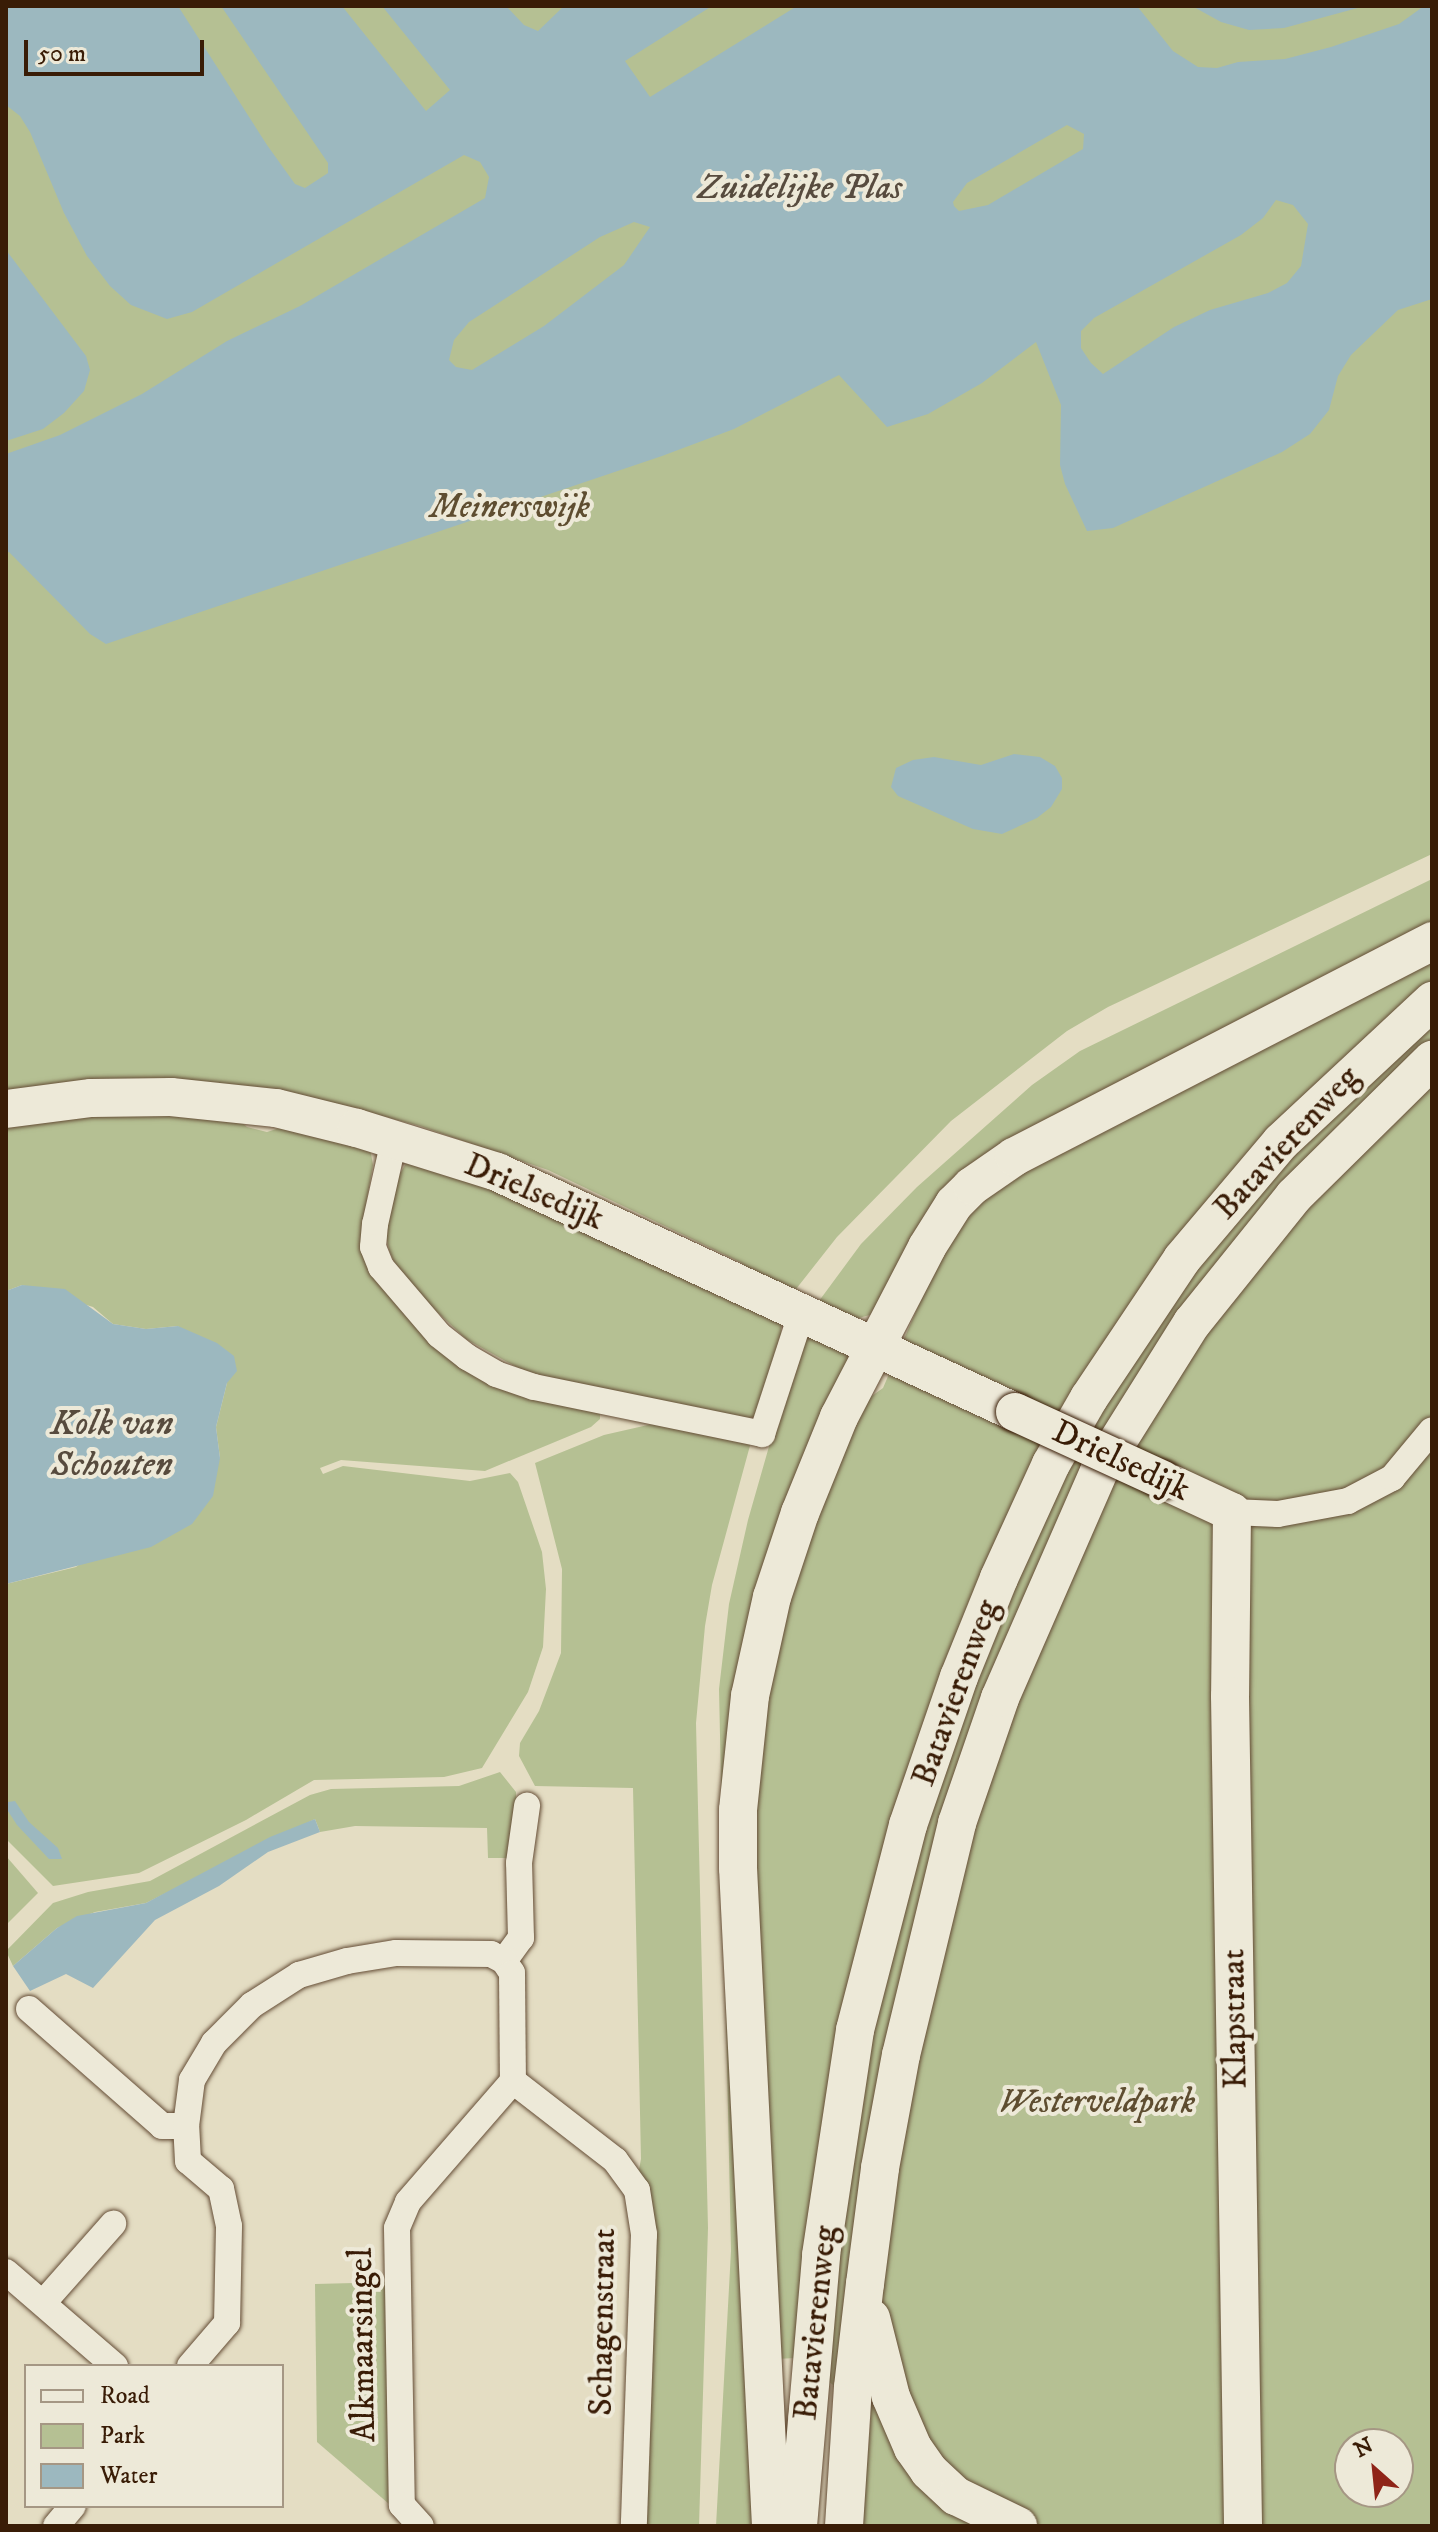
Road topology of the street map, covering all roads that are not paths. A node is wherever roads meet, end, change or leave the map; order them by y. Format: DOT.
graph roads {
  1 [pos="1432,941"];
  2 [pos="1432,1001"];
  3 [pos="1432,1060"];
  4 [pos="6,1109"];
  5 [pos="394,1140"];
  6 [pos="801,1315"];
  7 [pos="876,1345"];
  8 [pos="1432,1430"];
  9 [pos="1232,1512"];
  10 [pos="527,1806"];
  11 [pos="504,1961"];
  12 [pos="29,2009"];
  13 [pos="513,2081"];
  14 [pos="186,2126"];
  15 [pos="113,2224"];
  16 [pos="6,2272"];
  17 [pos="865,2284"];
  18 [pos="43,2303"];
  19 [pos="113,2364"];
  20 [pos="192,2364"];
  21 [pos="71,2508"];
  22 [pos="56,2526"];
  23 [pos="421,2526"];
  24 [pos="634,2526"];
  25 [pos="771,2526"];
  26 [pos="798,2526"];
  27 [pos="844,2526"];
  28 [pos="1018,2526"];
  29 [pos="1215,2526"];
  30 [pos="1243,2526"];
  1 -- 7 [label="main road"];
  2 -- 26 [label="main road, Batavierenweg"];
  3 -- 17 [label="main road, Batavierenweg"];
  4 -- 5 [label="main road, Drielsedijk"];
  5 -- 6 [label="main road, Drielsedijk"];
  5 -- 6 [label="street"];
  6 -- 7 [label="main road, Drielsedijk"];
  7 -- 9 [label="main road, Drielsedijk, bridge"];
  7 -- 25 [label="main road"];
  8 -- 9 [label="street, Drielsedijk"];
  9 -- 30 [label="main road, Klapstraat"];
  10 -- 11 [label="street"];
  11 -- 13 [label="street"];
  11 -- 14 [label="street"];
  12 -- 14 [label="street"];
  13 -- 23 [label="street, Alkmaarsingel"];
  13 -- 24 [label="street, Schagenstraat"];
  14 -- 20 [label="street"];
  15 -- 18 [label="street"];
  16 -- 18 [label="street"];
  17 -- 27 [label="main road, Batavierenweg"];
  17 -- 28 [label="main road"];
  18 -- 19 [label="street"];
  21 -- 22 [label="street"];
  29 -- 30 [label="main road"];
}
